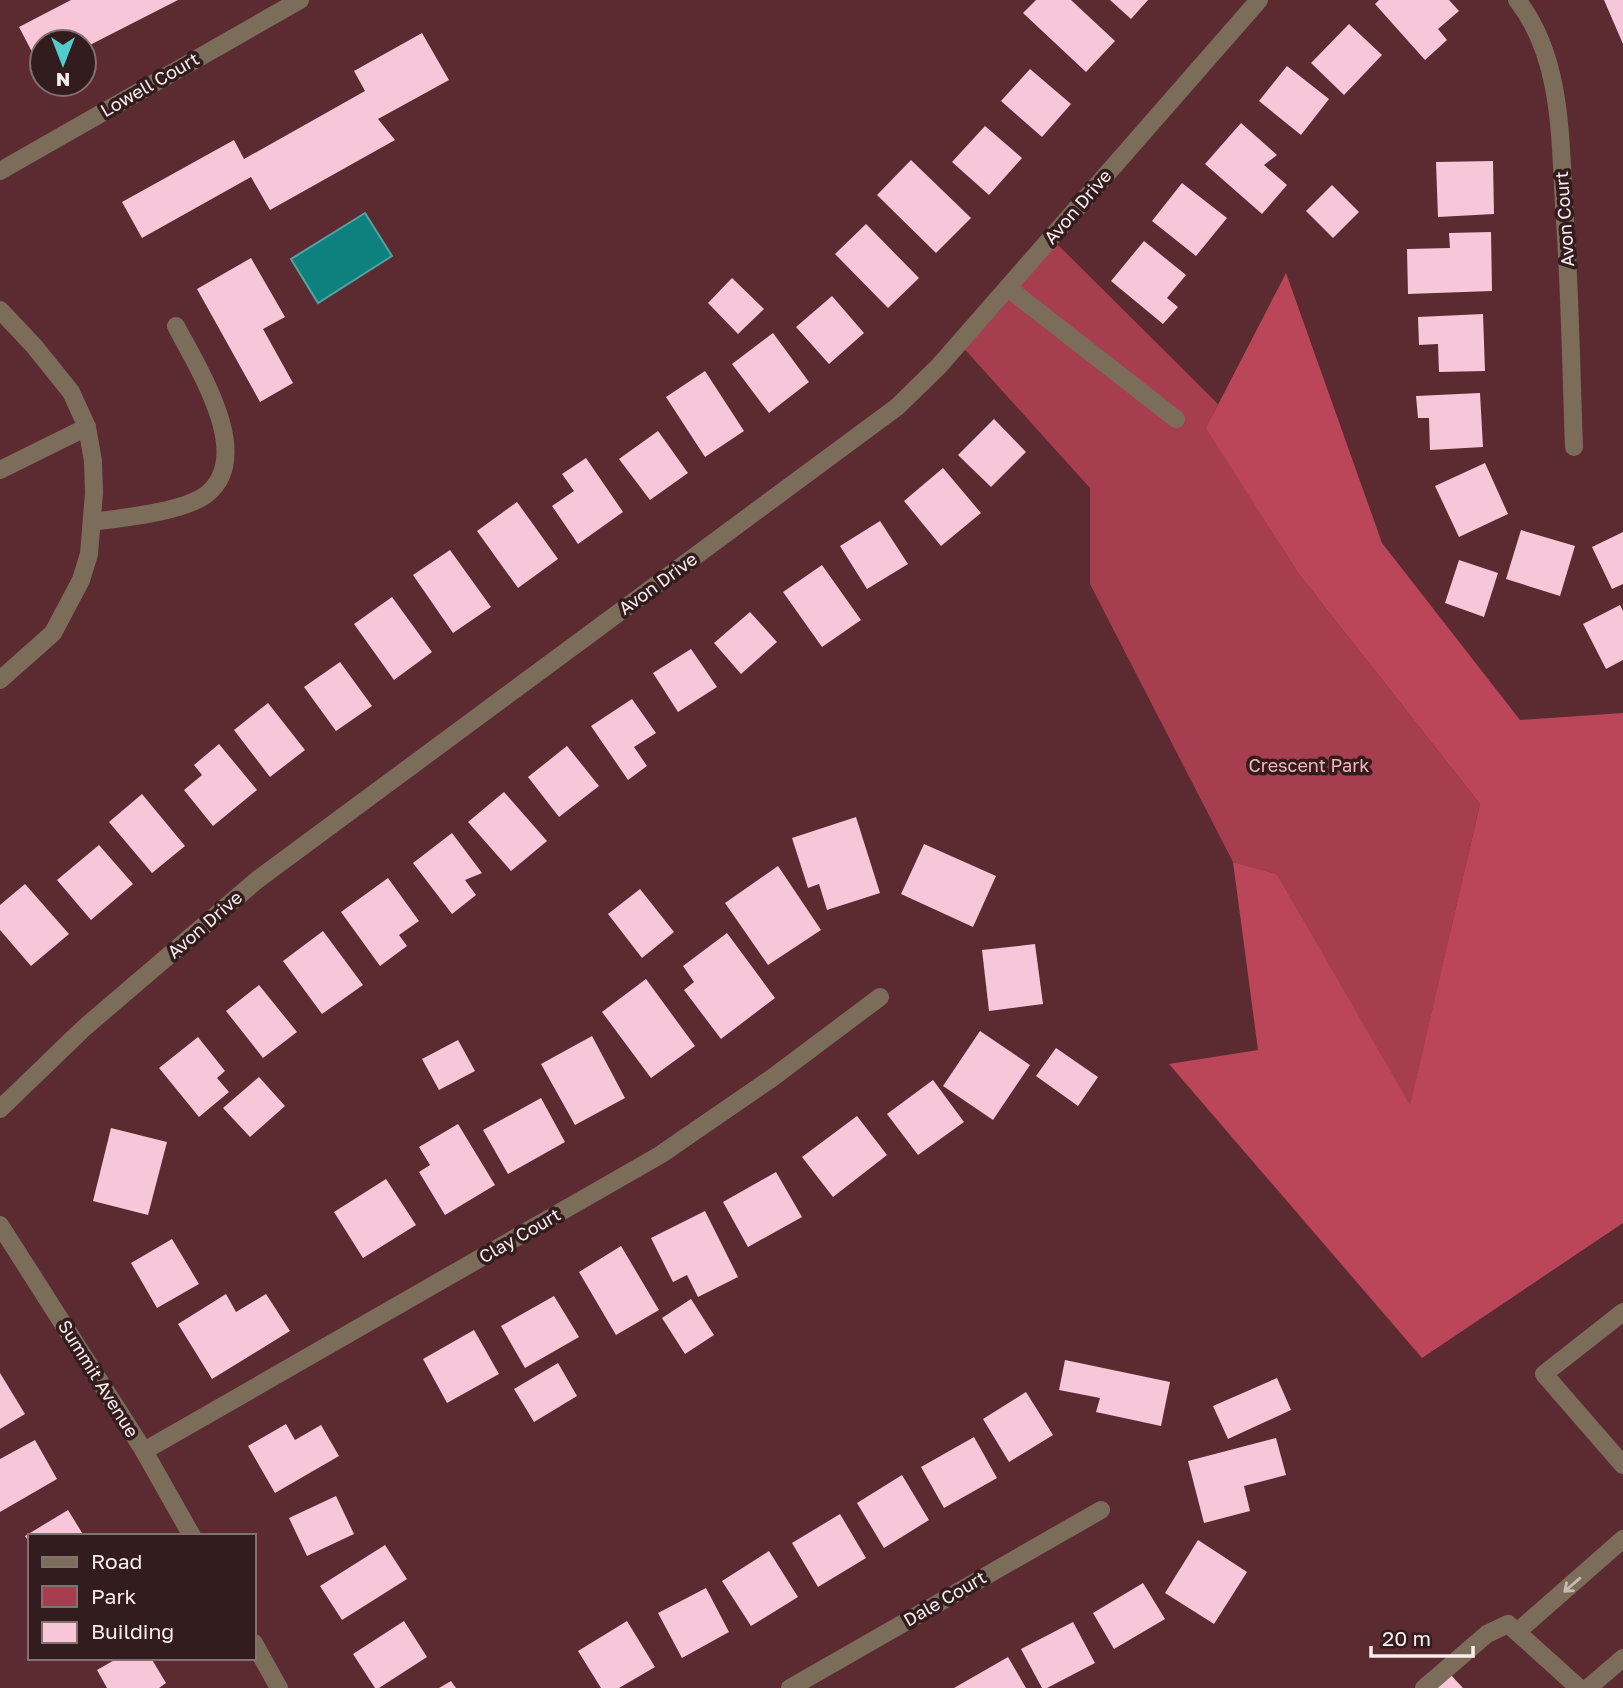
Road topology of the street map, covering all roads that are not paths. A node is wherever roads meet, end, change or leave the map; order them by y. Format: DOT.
graph roads {
  1 [pos="300,0"];
  2 [pos="1259,0"];
  3 [pos="1517,0"];
  4 [pos="0,171"];
  5 [pos="1008,288"];
  6 [pos="0,310"];
  7 [pos="176,326"];
  8 [pos="1176,419"];
  9 [pos="87,427"];
  10 [pos="1574,447"];
  11 [pos="0,470"];
  12 [pos="92,522"];
  13 [pos="0,680"];
  14 [pos="880,997"];
  15 [pos="0,1109"];
  16 [pos="0,1225"];
  17 [pos="1623,1312"];
  18 [pos="144,1451"];
  19 [pos="1623,1465"];
  20 [pos="1101,1510"];
  21 [pos="191,1534"];
  22 [pos="1623,1539"];
  23 [pos="1517,1632"];
  24 [pos="256,1647"];
  25 [pos="1623,1658"];
  26 [pos="279,1688"];
  27 [pos="790,1688"];
  28 [pos="1424,1688"];
  29 [pos="1579,1688"];
  30 [pos="1588,1688"];
  1 -- 4 [label="street, Lowell Court"];
  2 -- 5 [label="street, Avon Drive"];
  3 -- 10 [label="street, Avon Court"];
  5 -- 8 [label="street"];
  5 -- 15 [label="street, Avon Drive"];
  6 -- 9 [label="street"];
  7 -- 12 [label="street"];
  9 -- 11 [label="street"];
  9 -- 12 [label="street"];
  12 -- 13 [label="street"];
  14 -- 18 [label="street, Clay Court"];
  16 -- 18 [label="street, Summit Avenue"];
  17 -- 19 [label="street"];
  18 -- 21 [label="street, Summit Avenue"];
  20 -- 27 [label="street, Dale Court"];
  22 -- 23 [label="street, one-way"];
  23 -- 28 [label="street"];
  23 -- 29 [label="street"];
  24 -- 26 [label="street"];
  25 -- 30 [label="street"];
}
